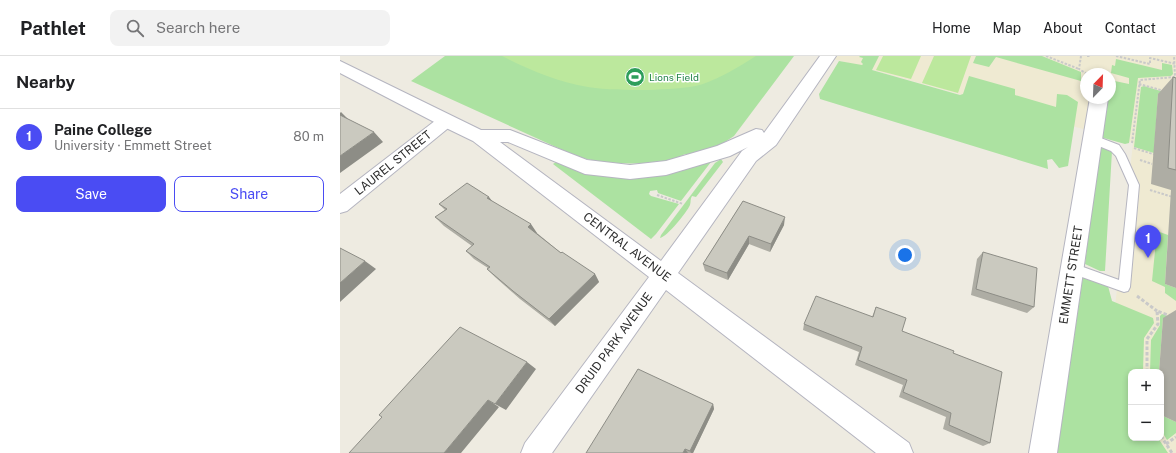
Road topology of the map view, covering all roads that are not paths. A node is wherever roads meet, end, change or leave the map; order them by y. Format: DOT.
graph roads {
  1 [pos="813,56"];
  2 [pos="828,56"];
  3 [pos="340,66"];
  4 [pos="1098,104"];
  5 [pos="446,121"];
  6 [pos="479,136"];
  7 [pos="1093,139"];
  8 [pos="753,145"];
  9 [pos="340,205"];
  10 [pos="1072,268"];
  11 [pos="664,275"];
  12 [pos="535,453"];
  13 [pos="899,453"];
  14 [pos="1043,453"];
  1 -- 8 [label="street, DRUID PARK AVENUE"];
  2 -- 8 [label="street, DRUID PARK AVENUE"];
  3 -- 5 [label="street, CENTRAL AVENUE"];
  4 -- 7 [label="street, EMMETT STREET"];
  5 -- 6 [label="street, CENTRAL AVENUE"];
  5 -- 9 [label="street, LAUREL STREET"];
  6 -- 8 [label="street"];
  6 -- 11 [label="street, CENTRAL AVENUE"];
  7 -- 10 [label="street, EMMETT STREET"];
  7 -- 10 [label="lane"];
  8 -- 11 [label="street, DRUID PARK AVENUE"];
  10 -- 14 [label="street, EMMETT STREET"];
  11 -- 12 [label="street, DRUID PARK AVENUE"];
  11 -- 13 [label="street, CENTRAL AVENUE"];
}
